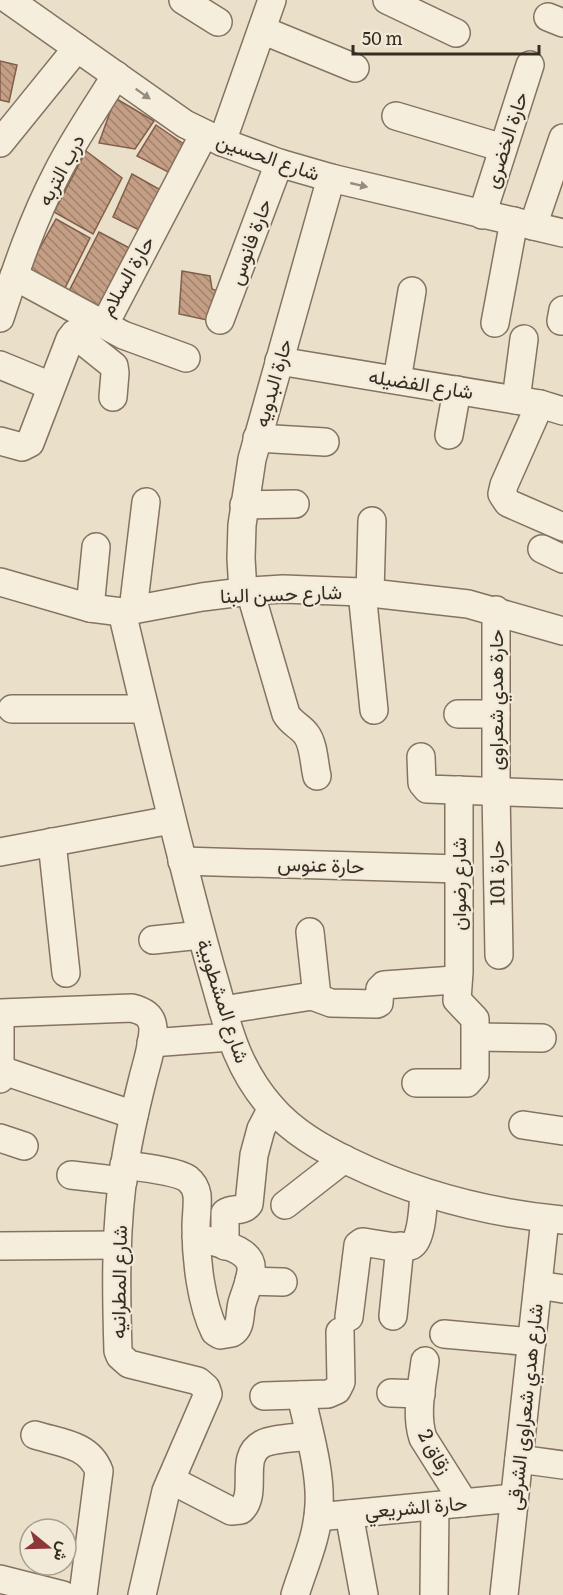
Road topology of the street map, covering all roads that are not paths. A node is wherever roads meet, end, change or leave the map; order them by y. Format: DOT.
graph roads {
  1 [pos="9,0"];
  2 [pos="183,0"];
  3 [pos="272,0"];
  4 [pos="387,0"];
  5 [pos="218,22"];
  6 [pos="262,30"];
  7 [pos="456,33"];
  8 [pos="77,48"];
  9 [pos="530,65"];
  10 [pos="355,68"];
  11 [pos="116,75"];
  12 [pos="396,116"];
  13 [pos="213,138"];
  14 [pos="0,143"];
  15 [pos="503,148"];
  16 [pos="561,148"];
  17 [pos="279,163"];
  18 [pos="331,178"];
  19 [pos="482,214"];
  20 [pos="523,224"];
  21 [pos="563,233"];
  22 [pos="10,271"];
  23 [pos="412,291"];
  24 [pos="0,318"];
  25 [pos="220,320"];
  26 [pos="495,322"];
  27 [pos="100,324"];
  28 [pos="74,334"];
  29 [pos="524,339"];
  30 [pos="186,358"];
  31 [pos="279,361"];
  32 [pos="0,365"];
  33 [pos="398,380"];
  34 [pos="51,386"];
  35 [pos="457,390"];
  36 [pos="112,397"];
  37 [pos="540,405"];
  38 [pos="449,435"];
  39 [pos="257,438"];
  40 [pos="0,441"];
  41 [pos="325,442"];
  42 [pos="146,502"];
  43 [pos="295,504"];
  44 [pos="244,505"];
  45 [pos="372,521"];
  46 [pos="563,527"];
  47 [pos="96,547"];
  48 [pos="0,582"];
  49 [pos="246,591"];
  50 [pos="366,592"];
  51 [pos="90,608"];
  52 [pos="496,610"];
  53 [pos="128,611"];
  54 [pos="563,631"];
  55 [pos="12,709"];
  56 [pos="144,709"];
  57 [pos="374,710"];
  58 [pos="458,714"];
  59 [pos="496,714"];
  60 [pos="421,757"];
  61 [pos="316,776"];
  62 [pos="459,790"];
  63 [pos="496,791"];
  64 [pos="563,794"];
  65 [pos="171,820"];
  66 [pos="52,842"];
  67 [pos="0,852"];
  68 [pos="182,861"];
  69 [pos="459,869"];
  70 [pos="310,932"];
  71 [pos="201,935"];
  72 [pos="153,940"];
  73 [pos="499,955"];
  74 [pos="66,973"];
  75 [pos="458,977"];
  76 [pos="317,997"];
  77 [pos="223,1010"];
  78 [pos="0,1014"];
  79 [pos="230,1037"];
  80 [pos="476,1037"];
  81 [pos="542,1038"];
  82 [pos="151,1043"];
  83 [pos="0,1074"];
  84 [pos="417,1083"];
  85 [pos="272,1108"];
  86 [pos="134,1114"];
  87 [pos="523,1125"];
  88 [pos="563,1131"];
  89 [pos="344,1159"];
  90 [pos="124,1173"];
  91 [pos="71,1175"];
  92 [pos="424,1193"];
  93 [pos="285,1204"];
  94 [pos="554,1220"];
  95 [pos="196,1237"];
  96 [pos="117,1245"];
  97 [pos="0,1246"];
  98 [pos="225,1246"];
  99 [pos="400,1246"];
  100 [pos="249,1281"];
  101 [pos="283,1282"];
  102 [pos="551,1287"];
  103 [pos="393,1316"];
  104 [pos="444,1334"];
  105 [pos="532,1342"];
  106 [pos="425,1361"];
  107 [pos="391,1393"];
  108 [pos="422,1394"];
  109 [pos="301,1395"];
  110 [pos="264,1396"];
  111 [pos="35,1435"];
  112 [pos="309,1436"];
  113 [pos="519,1459"];
  114 [pos="563,1465"];
  115 [pos="171,1480"];
  116 [pos="514,1498"];
  117 [pos="464,1503"];
  118 [pos="435,1506"];
  119 [pos="350,1514"];
  120 [pos="318,1516"];
  121 [pos="0,1579"];
  122 [pos="63,1595"];
  123 [pos="83,1595"];
  124 [pos="142,1595"];
  125 [pos="295,1595"];
  126 [pos="364,1595"];
  127 [pos="434,1595"];
  128 [pos="504,1595"];
  1 -- 8 [label="street, شارع الحسين"];
  2 -- 5 [label="street"];
  3 -- 6 [label="street, حارة السلام"];
  4 -- 7 [label="street"];
  6 -- 10 [label="street"];
  6 -- 13 [label="street, حارة السلام"];
  8 -- 11 [label="street, شارع الحسين"];
  8 -- 14 [label="street"];
  9 -- 15 [label="street, حارة الخضرى"];
  11 -- 13 [label="street, شارع الحسين, one-way"];
  11 -- 22 [label="street, درب التربه"];
  12 -- 15 [label="street"];
  13 -- 17 [label="street, شارع الحسين"];
  13 -- 27 [label="street, حارة السلام"];
  15 -- 19 [label="street, حارة الخضرى"];
  16 -- 20 [label="street"];
  17 -- 18 [label="street, شارع الحسين"];
  17 -- 25 [label="street, حارة فانوس"];
  18 -- 19 [label="street, شارع الحسين, one-way"];
  18 -- 31 [label="street, حارة البدويه"];
  19 -- 20 [label="street, شارع الحسين"];
  20 -- 21 [label="street, شارع الحسين"];
  20 -- 26 [label="street"];
  22 -- 24 [label="street, درب التربه"];
  22 -- 27 [label="street"];
  23 -- 33 [label="street"];
  27 -- 28 [label="street, حارة السلام"];
  27 -- 30 [label="street"];
  28 -- 34 [label="street"];
  28 -- 36 [label="street"];
  29 -- 37 [label="street"];
  31 -- 33 [label="street, شارع الفضيله"];
  31 -- 39 [label="street, حارة البدويه"];
  32 -- 34 [label="street"];
  33 -- 35 [label="street, شارع الفضيله"];
  34 -- 40 [label="street"];
  35 -- 37 [label="street, شارع الفضيله"];
  35 -- 38 [label="street"];
  37 -- 46 [label="street"];
  39 -- 41 [label="street"];
  39 -- 44 [label="street, حارة البدويه"];
  42 -- 53 [label="street, شارع المشطوبية"];
  43 -- 44 [label="street"];
  44 -- 49 [label="street, حارة البدويه"];
  45 -- 50 [label="street"];
  47 -- 51 [label="street"];
  48 -- 51 [label="street, شارع حسن البنا"];
  49 -- 50 [label="street, شارع حسن البنا"];
  49 -- 53 [label="street, شارع حسن البنا"];
  49 -- 61 [label="street, حارة البدويه"];
  50 -- 52 [label="street, شارع حسن البنا"];
  50 -- 57 [label="street"];
  51 -- 53 [label="street, شارع حسن البنا"];
  52 -- 54 [label="street, شارع حسن البنا"];
  52 -- 59 [label="street, حارة هدي شعراوى"];
  53 -- 56 [label="street, شارع المشطوبية"];
  55 -- 56 [label="street"];
  56 -- 65 [label="street, شارع المشطوبية"];
  58 -- 59 [label="street"];
  59 -- 63 [label="street, حارة هدي شعراوى"];
  60 -- 62 [label="street"];
  62 -- 63 [label="street"];
  62 -- 69 [label="street, شارع رضوان"];
  63 -- 64 [label="street"];
  63 -- 73 [label="street, حارة 101"];
  65 -- 66 [label="street"];
  65 -- 68 [label="street, شارع المشطوبية"];
  66 -- 67 [label="street"];
  66 -- 74 [label="street"];
  68 -- 69 [label="street, حارة عنوس"];
  68 -- 71 [label="street, شارع المشطوبية"];
  69 -- 75 [label="street, شارع رضوان"];
  70 -- 76 [label="street"];
  71 -- 72 [label="street"];
  71 -- 77 [label="street, شارع المشطوبية"];
  75 -- 76 [label="street"];
  75 -- 80 [label="street, شارع رضوان"];
  76 -- 77 [label="street"];
  77 -- 79 [label="street, شارع المشطوبية"];
  78 -- 82 [label="street"];
  78 -- 83 [label="street"];
  79 -- 82 [label="street"];
  79 -- 85 [label="street, شارع المشطوبية"];
  80 -- 81 [label="street"];
  80 -- 84 [label="street"];
  82 -- 86 [label="street, شارع المطرانيه"];
  83 -- 86 [label="street"];
  85 -- 89 [label="street, شارع المشطوبية"];
  85 -- 98 [label="street"];
  86 -- 90 [label="street, شارع المطرانيه"];
  87 -- 88 [label="street"];
  89 -- 92 [label="street, شارع المشطوبية"];
  89 -- 93 [label="street"];
  90 -- 91 [label="street"];
  90 -- 95 [label="street"];
  90 -- 96 [label="street, شارع المطرانيه"];
  92 -- 94 [label="street, شارع المشطوبية"];
  92 -- 99 [label="street"];
  94 -- 102 [label="street, شارع هدي شعراوى الشرقى"];
  95 -- 98 [label="street"];
  95 -- 100 [label="street"];
  96 -- 97 [label="street"];
  96 -- 115 [label="street, شارع المطرانيه"];
  98 -- 100 [label="street"];
  99 -- 103 [label="street"];
  99 -- 109 [label="street"];
  100 -- 101 [label="street"];
  102 -- 105 [label="street, شارع هدي شعراوى الشرقى"];
  104 -- 105 [label="street"];
  105 -- 113 [label="street, شارع هدي شعراوى الشرقى"];
  106 -- 108 [label="street, زقاق 2"];
  107 -- 108 [label="street"];
  108 -- 117 [label="street, زقاق 2"];
  109 -- 110 [label="street"];
  109 -- 112 [label="street"];
  111 -- 123 [label="street"];
  112 -- 115 [label="street"];
  112 -- 120 [label="street"];
  113 -- 114 [label="street"];
  113 -- 116 [label="street, شارع هدي شعراوى الشرقى"];
  115 -- 124 [label="street, شارع المطرانيه"];
  116 -- 117 [label="street, حارة الشريعي"];
  116 -- 128 [label="street, شارع هدي شعراوى الشرقى"];
  117 -- 118 [label="street, حارة الشريعي"];
  118 -- 119 [label="street, حارة الشريعي"];
  118 -- 127 [label="street"];
  119 -- 120 [label="street, حارة الشريعي"];
  119 -- 126 [label="street"];
  120 -- 125 [label="street"];
  121 -- 122 [label="street"];
}
